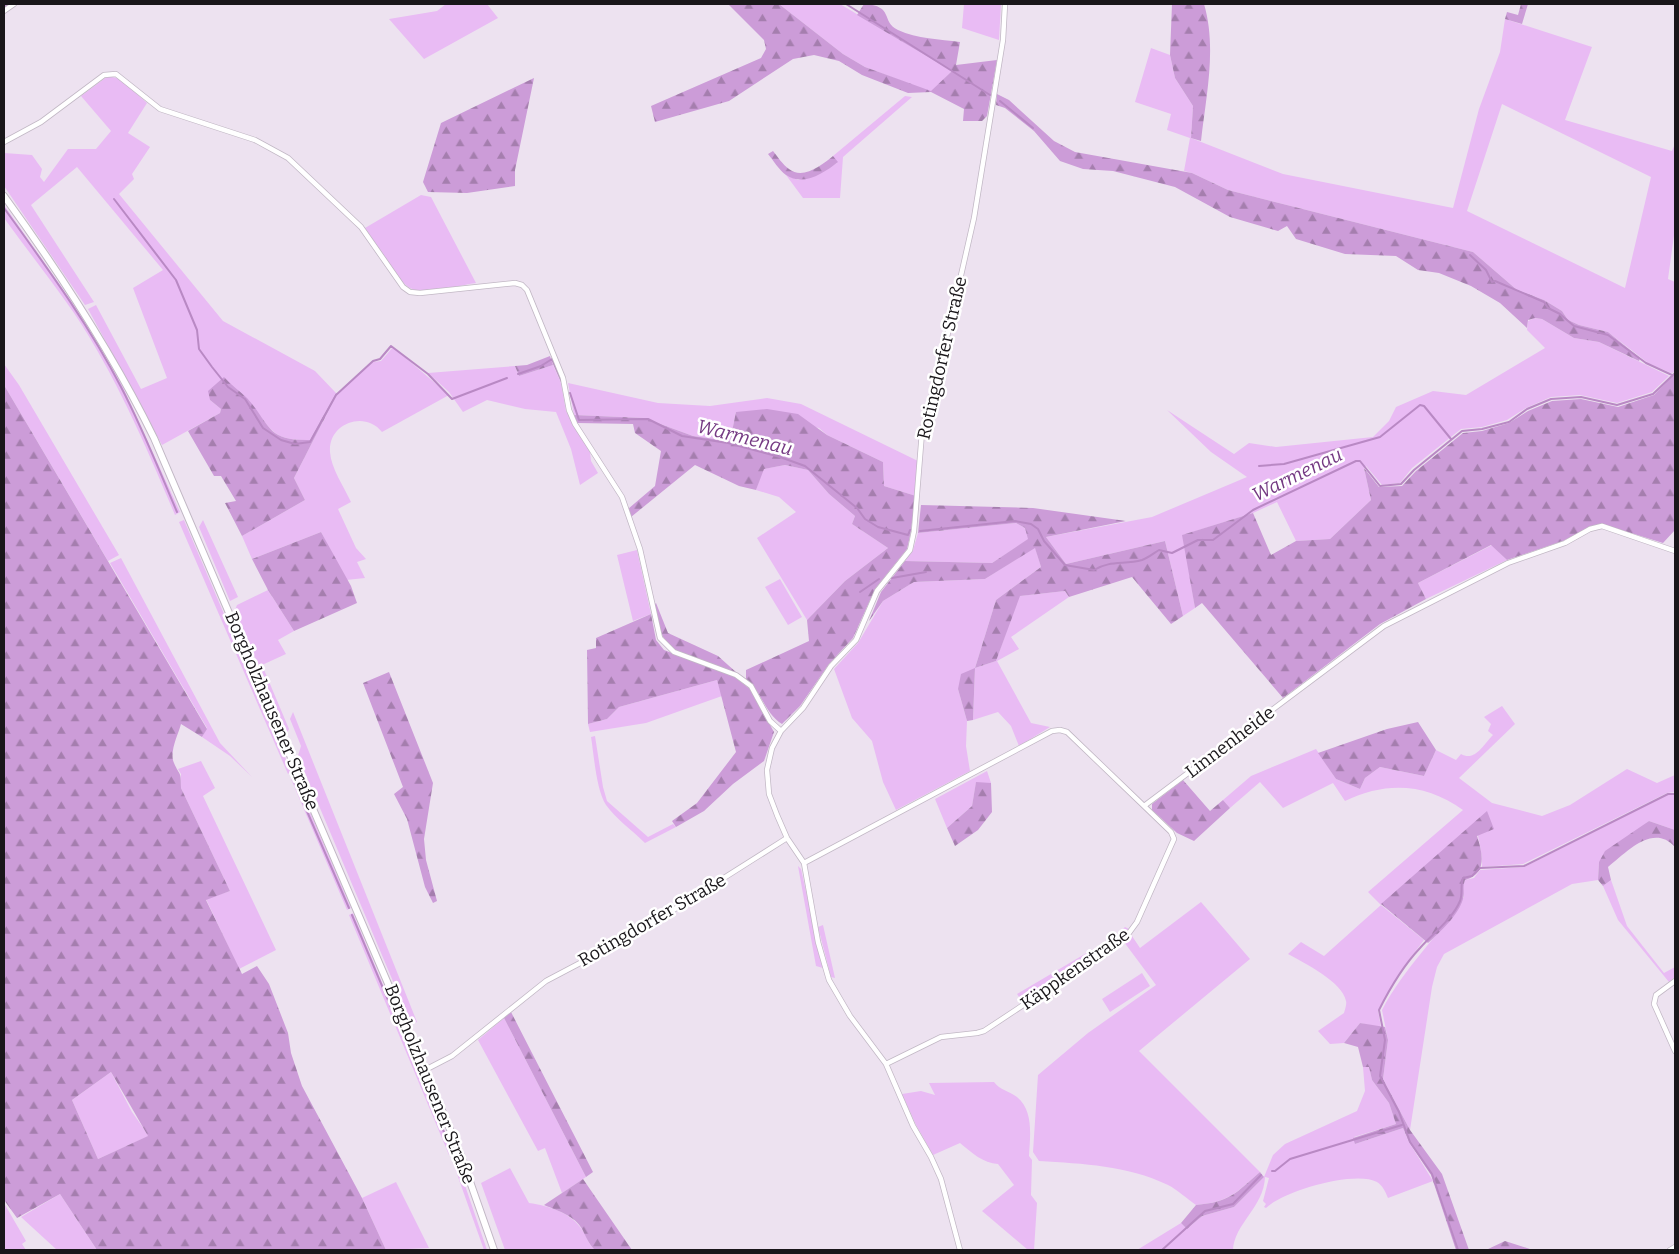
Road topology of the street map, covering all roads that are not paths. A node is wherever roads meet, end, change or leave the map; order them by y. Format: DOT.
graph roads {
  1 [pos="14,4"];
  2 [pos="1005,4"];
  3 [pos="4,11"];
  4 [pos="4,142"];
  5 [pos="4,196"];
  6 [pos="1675,551"];
  7 [pos="782,731"];
  8 [pos="1144,806"];
  9 [pos="787,838"];
  10 [pos="804,863"];
  11 [pos="1675,981"];
  12 [pos="1675,1051"];
  13 [pos="886,1064"];
  14 [pos="426,1070"];
  15 [pos="1675,1247"];
  16 [pos="494,1250"];
  17 [pos="960,1250"];
  18 [pos="1670,1250"];
  1 -- 3 [label="street"];
  2 -- 7 [label="street, Rotingdorfer Straße"];
  4 -- 7 [label="street"];
  5 -- 14 [label="main road, Borgholzhausener Straße"];
  6 -- 8 [label="street, Linnenheide"];
  7 -- 9 [label="street, Rotingdorfer Straße"];
  8 -- 10 [label="street"];
  8 -- 13 [label="street, Käppkenstraße"];
  9 -- 10 [label="street"];
  9 -- 14 [label="street, Rotingdorfer Straße"];
  10 -- 13 [label="street"];
  11 -- 12 [label="street"];
  13 -- 17 [label="street"];
  14 -- 16 [label="main road, Borgholzhausener Straße"];
  15 -- 18 [label="street"];
}
